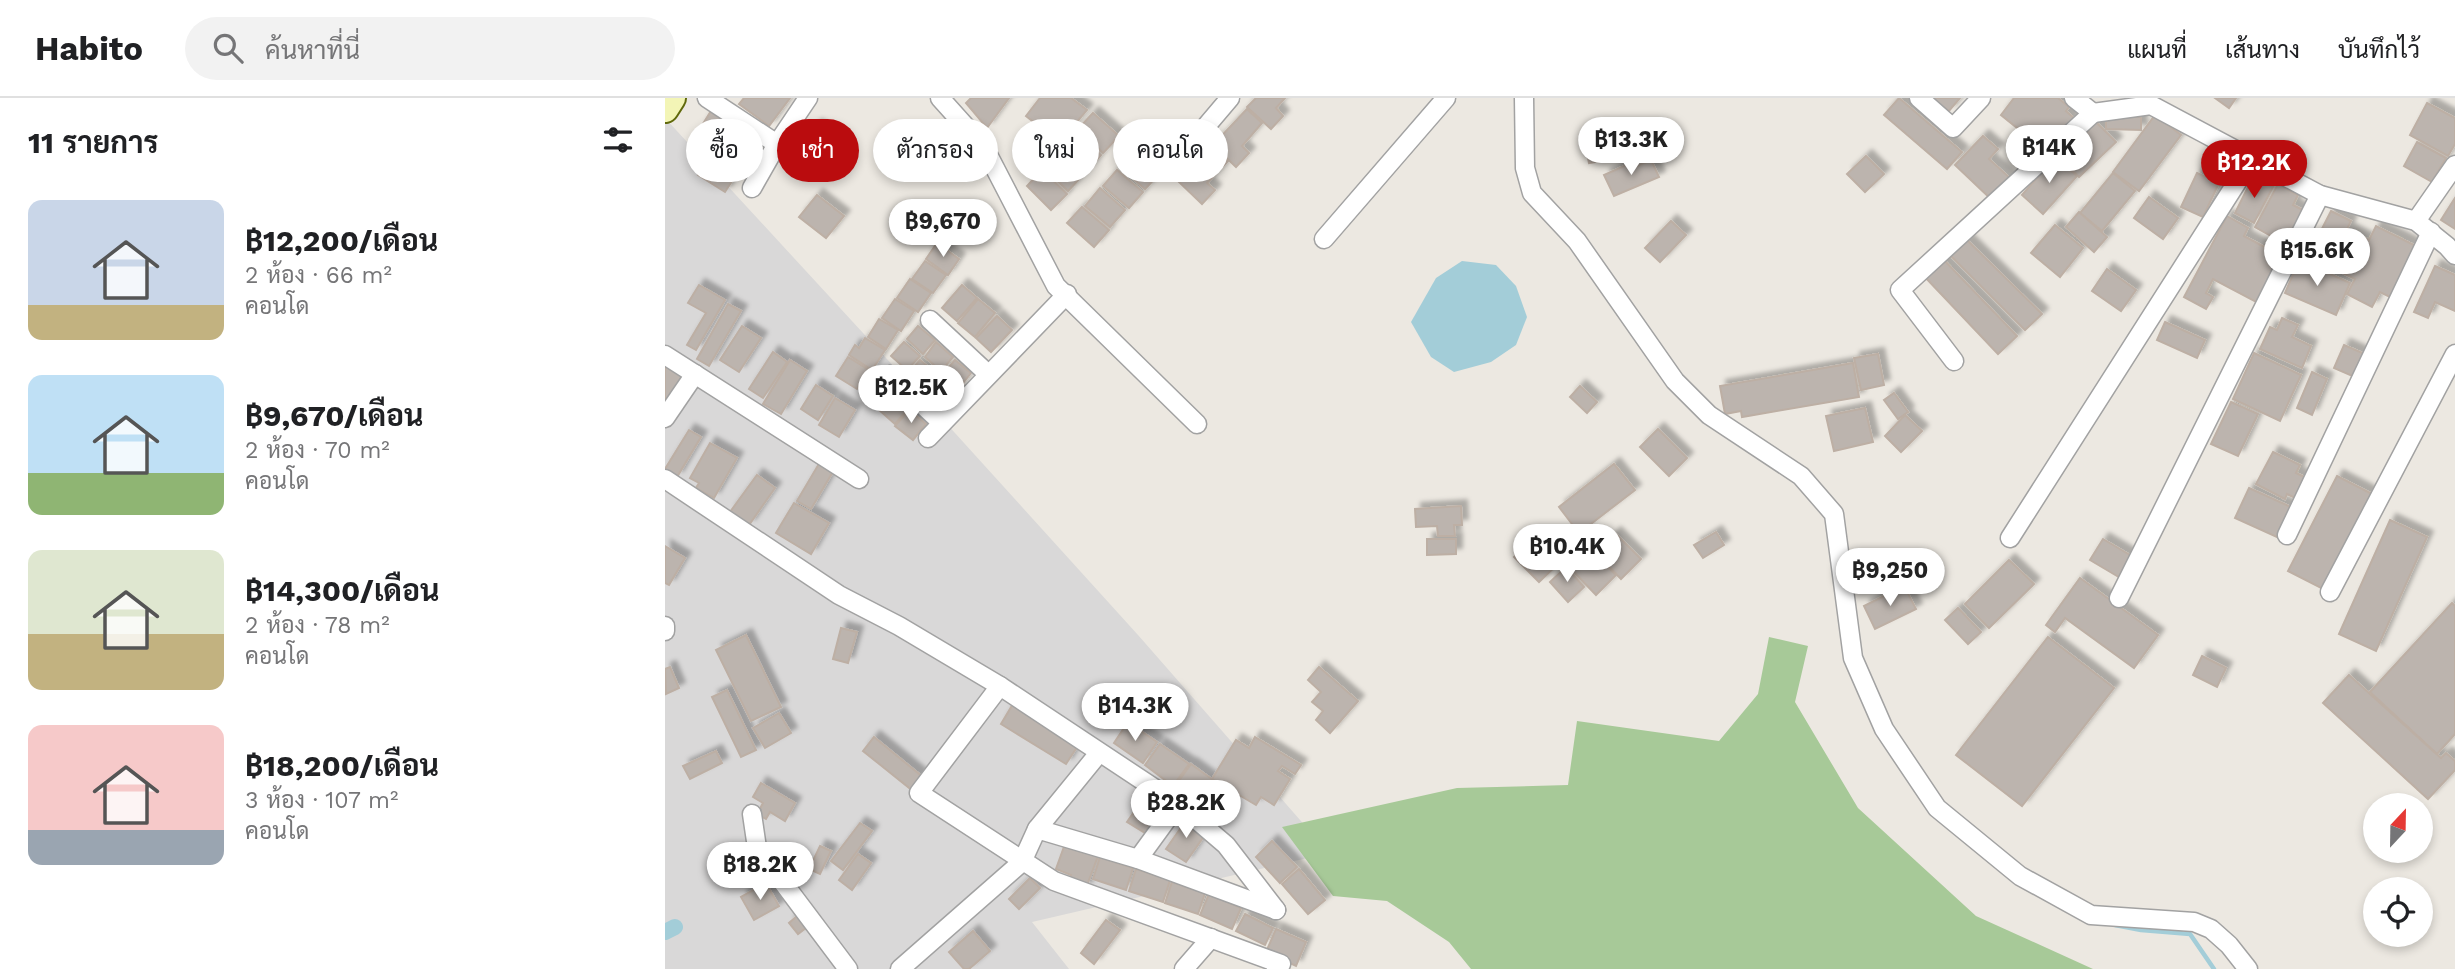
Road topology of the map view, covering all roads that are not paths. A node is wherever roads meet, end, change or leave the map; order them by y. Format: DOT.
graph roads {
  1 [pos="673,98"];
  2 [pos="707,98"];
  3 [pos="808,98"];
  4 [pos="940,98"];
  5 [pos="1230,98"];
  6 [pos="1446,98"];
  7 [pos="1524,98"];
  8 [pos="1919,98"];
  9 [pos="1981,98"];
  10 [pos="2074,98"];
  11 [pos="665,109"];
  12 [pos="2093,113"];
  13 [pos="794,119"];
  14 [pos="1212,119"];
  15 [pos="777,144"];
  16 [pos="2253,158"];
  17 [pos="2455,165"];
  18 [pos="752,188"];
  19 [pos="2320,195"];
  20 [pos="2424,227"];
  21 [pos="1324,239"];
  22 [pos="2455,255"];
  23 [pos="1067,295"];
  24 [pos="930,320"];
  25 [pos="2455,354"];
  26 [pos="665,355"];
  27 [pos="1954,361"];
  28 [pos="695,374"];
  29 [pos="890,374"];
  30 [pos="988,374"];
  31 [pos="665,418"];
  32 [pos="942,423"];
  33 [pos="1197,424"];
  34 [pos="928,438"];
  35 [pos="859,479"];
  36 [pos="665,480"];
  37 [pos="2287,536"];
  38 [pos="2010,538"];
  39 [pos="2330,593"];
  40 [pos="2119,598"];
  41 [pos="1000,686"];
  42 [pos="1099,753"];
  43 [pos="1178,804"];
  44 [pos="752,814"];
  45 [pos="1037,830"];
  46 [pos="1138,859"];
  47 [pos="1022,862"];
  48 [pos="1211,938"];
  49 [pos="848,969"];
  50 [pos="900,969"];
  51 [pos="1184,969"];
  52 [pos="1276,969"];
  53 [pos="2248,969"];
  1 -- 11 [label="main road"];
  2 -- 15 [label="street"];
  3 -- 13 [label="street"];
  4 -- 23 [label="street"];
  5 -- 14 [label="street"];
  6 -- 21 [label="street"];
  7 -- 53 [label="street"];
  8 -- 9 [label="street"];
  10 -- 12 [label="street"];
  12 -- 16 [label="street"];
  12 -- 27 [label="street"];
  15 -- 18 [label="street"];
  16 -- 19 [label="street"];
  16 -- 38 [label="street"];
  17 -- 20 [label="street"];
  19 -- 20 [label="street"];
  19 -- 40 [label="street"];
  20 -- 22 [label="street"];
  20 -- 37 [label="street"];
  23 -- 30 [label="street"];
  23 -- 33 [label="street"];
  24 -- 30 [label="street"];
  25 -- 39 [label="street"];
  26 -- 28 [label="street"];
  28 -- 31 [label="street"];
  28 -- 35 [label="street"];
  29 -- 32 [label="street"];
  30 -- 32 [label="street"];
  32 -- 34 [label="street"];
  36 -- 41 [label="street"];
  41 -- 42 [label="street"];
  41 -- 47 [label="street"];
  42 -- 43 [label="street"];
  42 -- 45 [label="street"];
  43 -- 46 [label="street"];
  43 -- 46 [label="street"];
  44 -- 49 [label="street"];
  45 -- 46 [label="street"];
  45 -- 47 [label="street"];
  47 -- 48 [label="street"];
  47 -- 50 [label="street"];
  48 -- 51 [label="street"];
  48 -- 52 [label="street"];
}
